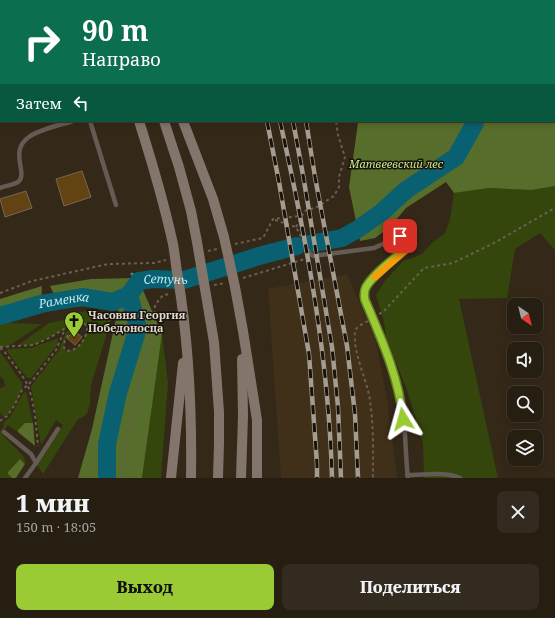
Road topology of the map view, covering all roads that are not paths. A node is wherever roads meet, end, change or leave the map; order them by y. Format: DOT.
graph roads {
  1 [pos="70,122"];
  2 [pos="90,122"];
  3 [pos="139,122"];
  4 [pos="164,122"];
  5 [pos="183,122"];
  6 [pos="0,188"];
  7 [pos="116,205"];
  8 [pos="306,247"];
  9 [pos="243,331"];
  10 [pos="186,335"];
  11 [pos="58,428"];
  12 [pos="4,432"];
  13 [pos="36,463"];
  14 [pos="408,477"];
  15 [pos="25,478"];
  16 [pos="171,478"];
  17 [pos="191,478"];
  18 [pos="218,478"];
  19 [pos="241,478"];
  20 [pos="257,478"];
  21 [pos="460,478"];
  1 -- 6 [label="lane"];
  2 -- 7 [label="lane"];
  3 -- 10 [label="main road"];
  4 -- 18 [label="main road"];
  5 -- 9 [label="main road"];
  8 -- 14 [label="lane"];
  9 -- 19 [label="main road"];
  9 -- 20 [label="main road"];
  10 -- 16 [label="main road"];
  10 -- 17 [label="main road"];
  11 -- 13 [label="lane"];
  12 -- 13 [label="lane"];
  13 -- 15 [label="lane"];
  14 -- 21 [label="lane"];
}
